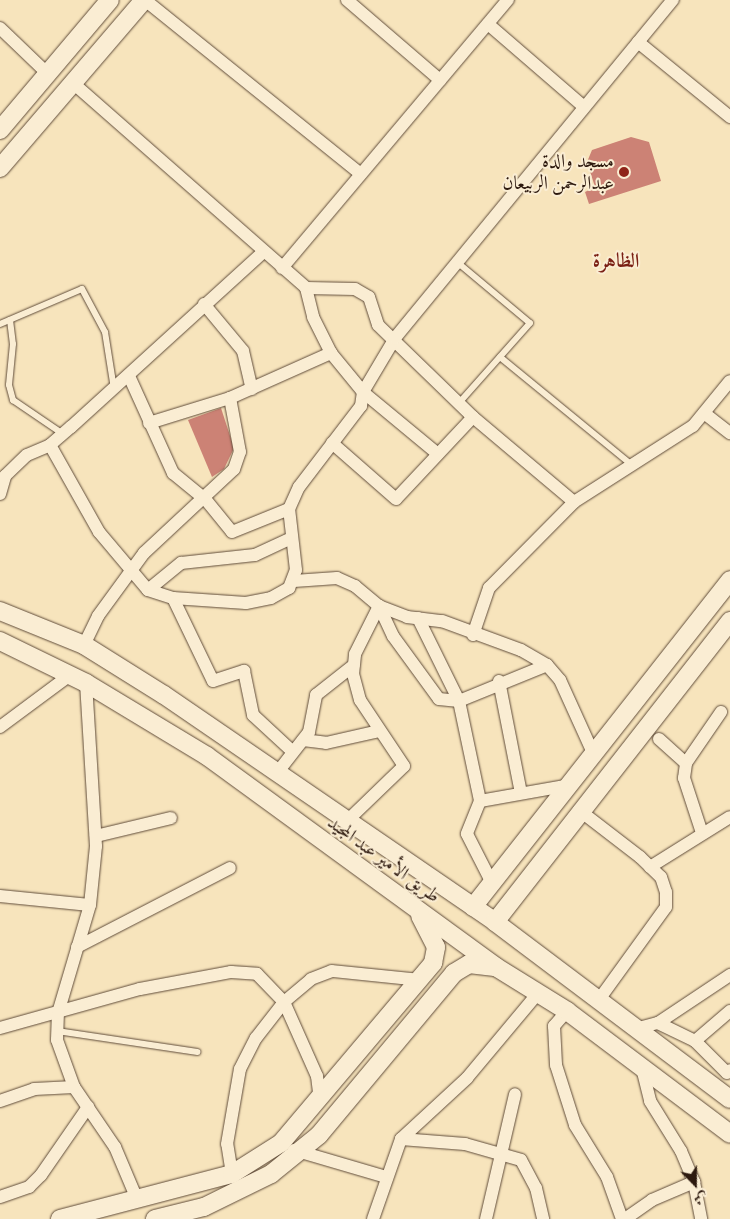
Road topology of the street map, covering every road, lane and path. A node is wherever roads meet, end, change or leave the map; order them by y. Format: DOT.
graph roads {
  1 [pos="110,0"];
  2 [pos="145,0"];
  3 [pos="347,0"];
  4 [pos="508,0"];
  5 [pos="673,0"];
  6 [pos="488,24"];
  7 [pos="0,28"];
  8 [pos="638,42"];
  9 [pos="47,73"];
  10 [pos="440,80"];
  11 [pos="73,83"];
  12 [pos="584,107"];
  13 [pos="730,117"];
  14 [pos="0,130"];
  15 [pos="0,168"];
  16 [pos="361,174"];
  17 [pos="263,252"];
  18 [pos="457,262"];
  19 [pos="282,268"];
  20 [pos="306,288"];
  21 [pos="204,304"];
  22 [pos="10,320"];
  23 [pos="0,324"];
  24 [pos="395,338"];
  25 [pos="331,354"];
  26 [pos="500,357"];
  27 [pos="129,376"];
  28 [pos="730,381"];
  29 [pos="252,388"];
  30 [pos="114,390"];
  31 [pos="363,392"];
  32 [pos="230,398"];
  33 [pos="459,403"];
  34 [pos="704,413"];
  35 [pos="473,417"];
  36 [pos="149,422"];
  37 [pos="730,433"];
  38 [pos="63,434"];
  39 [pos="332,443"];
  40 [pos="50,445"];
  41 [pos="438,454"];
  42 [pos="632,465"];
  43 [pos="0,494"];
  44 [pos="206,500"];
  45 [pos="574,502"];
  46 [pos="290,509"];
  47 [pos="291,538"];
  48 [pos="131,568"];
  49 [pos="730,580"];
  50 [pos="294,581"];
  51 [pos="148,590"];
  52 [pos="172,598"];
  53 [pos="379,606"];
  54 [pos="0,611"];
  55 [pos="418,618"];
  56 [pos="730,621"];
  57 [pos="473,635"];
  58 [pos="0,641"];
  59 [pos="84,645"];
  60 [pos="547,665"];
  61 [pos="354,666"];
  62 [pos="78,679"];
  63 [pos="500,681"];
  64 [pos="459,701"];
  65 [pos="720,712"];
  66 [pos="0,727"];
  67 [pos="379,731"];
  68 [pos="659,739"];
  69 [pos="302,740"];
  70 [pos="294,752"];
  71 [pos="594,754"];
  72 [pos="686,763"];
  73 [pos="277,772"];
  74 [pos="570,785"];
  75 [pos="521,793"];
  76 [pos="480,801"];
  77 [pos="579,810"];
  78 [pos="730,817"];
  79 [pos="171,818"];
  80 [pos="347,821"];
  81 [pos="702,833"];
  82 [pos="96,836"];
  83 [pos="650,867"];
  84 [pos="230,868"];
  85 [pos="492,883"];
  86 [pos="0,896"];
  87 [pos="90,905"];
  88 [pos="473,907"];
  89 [pos="414,908"];
  90 [pos="495,922"];
  91 [pos="77,947"];
  92 [pos="496,967"];
  93 [pos="730,975"];
  94 [pos="420,980"];
  95 [pos="538,993"];
  96 [pos="598,1001"];
  97 [pos="284,1002"];
  98 [pos="567,1011"];
  99 [pos="730,1012"];
  100 [pos="58,1013"];
  101 [pos="658,1023"];
  102 [pos="0,1028"];
  103 [pos="635,1029"];
  104 [pos="57,1031"];
  105 [pos="695,1041"];
  106 [pos="197,1052"];
  107 [pos="642,1068"];
  108 [pos="730,1070"];
  109 [pos="696,1074"];
  110 [pos="74,1087"];
  111 [pos="515,1094"];
  112 [pos="677,1094"];
  113 [pos="730,1100"];
  114 [pos="0,1101"];
  115 [pos="320,1101"];
  116 [pos="88,1107"];
  117 [pos="730,1134"];
  118 [pos="401,1139"];
  119 [pos="281,1143"];
  120 [pos="299,1152"];
  121 [pos="504,1153"];
  122 [pos="232,1174"];
  123 [pos="386,1177"];
  124 [pos="694,1182"];
  125 [pos="0,1197"];
  126 [pos="137,1199"];
  127 [pos="60,1219"];
  128 [pos="155,1219"];
  129 [pos="373,1219"];
  130 [pos="486,1219"];
  131 [pos="543,1219"];
  132 [pos="624,1219"];
  133 [pos="701,1219"];
  1 -- 9 [label="main road"];
  2 -- 11 [label="main road"];
  2 -- 16 [label="street"];
  3 -- 10 [label="street"];
  4 -- 6 [label="street"];
  5 -- 8 [label="street"];
  6 -- 10 [label="street"];
  6 -- 12 [label="street"];
  7 -- 9 [label="street"];
  8 -- 12 [label="street"];
  8 -- 13 [label="street"];
  9 -- 14 [label="main road"];
  10 -- 16 [label="street"];
  11 -- 15 [label="main road"];
  11 -- 17 [label="street"];
  12 -- 18 [label="street"];
  16 -- 19 [label="street"];
  17 -- 19 [label="street"];
  17 -- 21 [label="street"];
  18 -- 24 [label="street"];
  18 -- 26 [label="lane"];
  19 -- 20 [label="street"];
  20 -- 24 [label="street"];
  20 -- 25 [label="street"];
  21 -- 27 [label="street"];
  21 -- 29 [label="street"];
  22 -- 23 [label="lane"];
  22 -- 30 [label="lane"];
  22 -- 38 [label="lane"];
  24 -- 31 [label="street"];
  24 -- 33 [label="street"];
  25 -- 29 [label="street"];
  25 -- 31 [label="street"];
  26 -- 33 [label="lane"];
  26 -- 42 [label="lane"];
  27 -- 30 [label="street"];
  27 -- 36 [label="street"];
  28 -- 34 [label="street"];
  29 -- 32 [label="street"];
  30 -- 38 [label="street"];
  31 -- 39 [label="street"];
  31 -- 41 [label="street"];
  32 -- 36 [label="street"];
  32 -- 44 [label="street"];
  33 -- 35 [label="street"];
  34 -- 37 [label="street"];
  34 -- 42 [label="street"];
  35 -- 41 [label="street"];
  35 -- 45 [label="street"];
  36 -- 44 [label="street"];
  38 -- 40 [label="street"];
  39 -- 41 [label="street"];
  39 -- 46 [label="street"];
  40 -- 43 [label="street"];
  40 -- 48 [label="street"];
  42 -- 45 [label="street"];
  44 -- 46 [label="street"];
  44 -- 48 [label="street"];
  45 -- 57 [label="street"];
  46 -- 47 [label="street"];
  47 -- 50 [label="street"];
  47 -- 51 [label="street"];
  48 -- 51 [label="street"];
  48 -- 59 [label="street"];
  49 -- 71 [label="main road"];
  50 -- 52 [label="street"];
  50 -- 53 [label="street"];
  51 -- 52 [label="street"];
  52 -- 70 [label="street"];
  53 -- 55 [label="street"];
  53 -- 61 [label="street"];
  53 -- 64 [label="street"];
  54 -- 59 [label="main road, طريق الأمير عبد المجيد"];
  55 -- 57 [label="street"];
  55 -- 64 [label="street"];
  56 -- 77 [label="main road"];
  57 -- 60 [label="street"];
  58 -- 62 [label="main road, طريق الأمير عبد المجيد"];
  59 -- 73 [label="main road, طريق الأمير عبد المجيد"];
  60 -- 63 [label="street"];
  60 -- 71 [label="street"];
  61 -- 67 [label="street"];
  61 -- 69 [label="street"];
  62 -- 66 [label="street"];
  62 -- 82 [label="street"];
  62 -- 89 [label="main road, طريق الأمير عبد المجيد"];
  63 -- 64 [label="street"];
  63 -- 75 [label="street"];
  64 -- 76 [label="street"];
  65 -- 72 [label="street"];
  67 -- 69 [label="street"];
  67 -- 80 [label="street"];
  68 -- 72 [label="street"];
  69 -- 70 [label="street"];
  70 -- 73 [label="street"];
  71 -- 74 [label="main road"];
  72 -- 81 [label="street"];
  73 -- 80 [label="main road, طريق الأمير عبد المجيد"];
  74 -- 75 [label="street"];
  74 -- 85 [label="main road"];
  75 -- 76 [label="street"];
  76 -- 85 [label="street"];
  77 -- 83 [label="street"];
  77 -- 90 [label="main road"];
  78 -- 81 [label="street"];
  79 -- 82 [label="street"];
  80 -- 88 [label="main road, طريق الأمير عبد المجيد"];
  81 -- 83 [label="street"];
  82 -- 87 [label="street"];
  83 -- 96 [label="street"];
  84 -- 91 [label="street"];
  85 -- 88 [label="main road"];
  86 -- 87 [label="street"];
  87 -- 91 [label="street"];
  88 -- 90 [label="main road, طريق الأمير عبد المجيد"];
  89 -- 92 [label="main road, طريق الأمير عبد المجيد"];
  89 -- 94 [label="main road"];
  90 -- 96 [label="main road, طريق الأمير عبد المجيد"];
  91 -- 100 [label="street"];
  92 -- 95 [label="main road, طريق الأمير عبد المجيد"];
  92 -- 120 [label="main road"];
  93 -- 101 [label="street"];
  94 -- 97 [label="street"];
  94 -- 115 [label="main road"];
  95 -- 98 [label="main road, طريق الأمير عبد المجيد"];
  95 -- 118 [label="street"];
  96 -- 103 [label="main road, طريق الأمير عبد المجيد"];
  97 -- 100 [label="street"];
  97 -- 115 [label="street"];
  97 -- 122 [label="street"];
  98 -- 107 [label="main road, طريق الأمير عبد المجيد"];
  98 -- 132 [label="street"];
  99 -- 105 [label="street"];
  100 -- 102 [label="street"];
  100 -- 104 [label="street"];
  101 -- 103 [label="street"];
  101 -- 105 [label="street"];
  103 -- 109 [label="main road, طريق الأمير عبد المجيد"];
  104 -- 106 [label="lane"];
  104 -- 110 [label="street"];
  105 -- 108 [label="street"];
  107 -- 112 [label="main road, طريق الأمير عبد المجيد"];
  107 -- 124 [label="street"];
  109 -- 112 [label="main road"];
  109 -- 113 [label="main road, طريق الأمير عبد المجيد"];
  110 -- 114 [label="street"];
  110 -- 116 [label="street"];
  111 -- 121 [label="street"];
  112 -- 117 [label="main road, طريق الأمير عبد المجيد"];
  115 -- 119 [label="main road"];
  116 -- 125 [label="street"];
  116 -- 126 [label="street"];
  118 -- 121 [label="street"];
  118 -- 123 [label="street"];
  119 -- 120 [label="street"];
  119 -- 122 [label="main road"];
  120 -- 123 [label="street"];
  120 -- 128 [label="main road"];
  121 -- 130 [label="street"];
  121 -- 131 [label="street"];
  122 -- 126 [label="main road"];
  123 -- 129 [label="street"];
  124 -- 132 [label="street"];
  124 -- 133 [label="street"];
  126 -- 127 [label="main road"];
}
